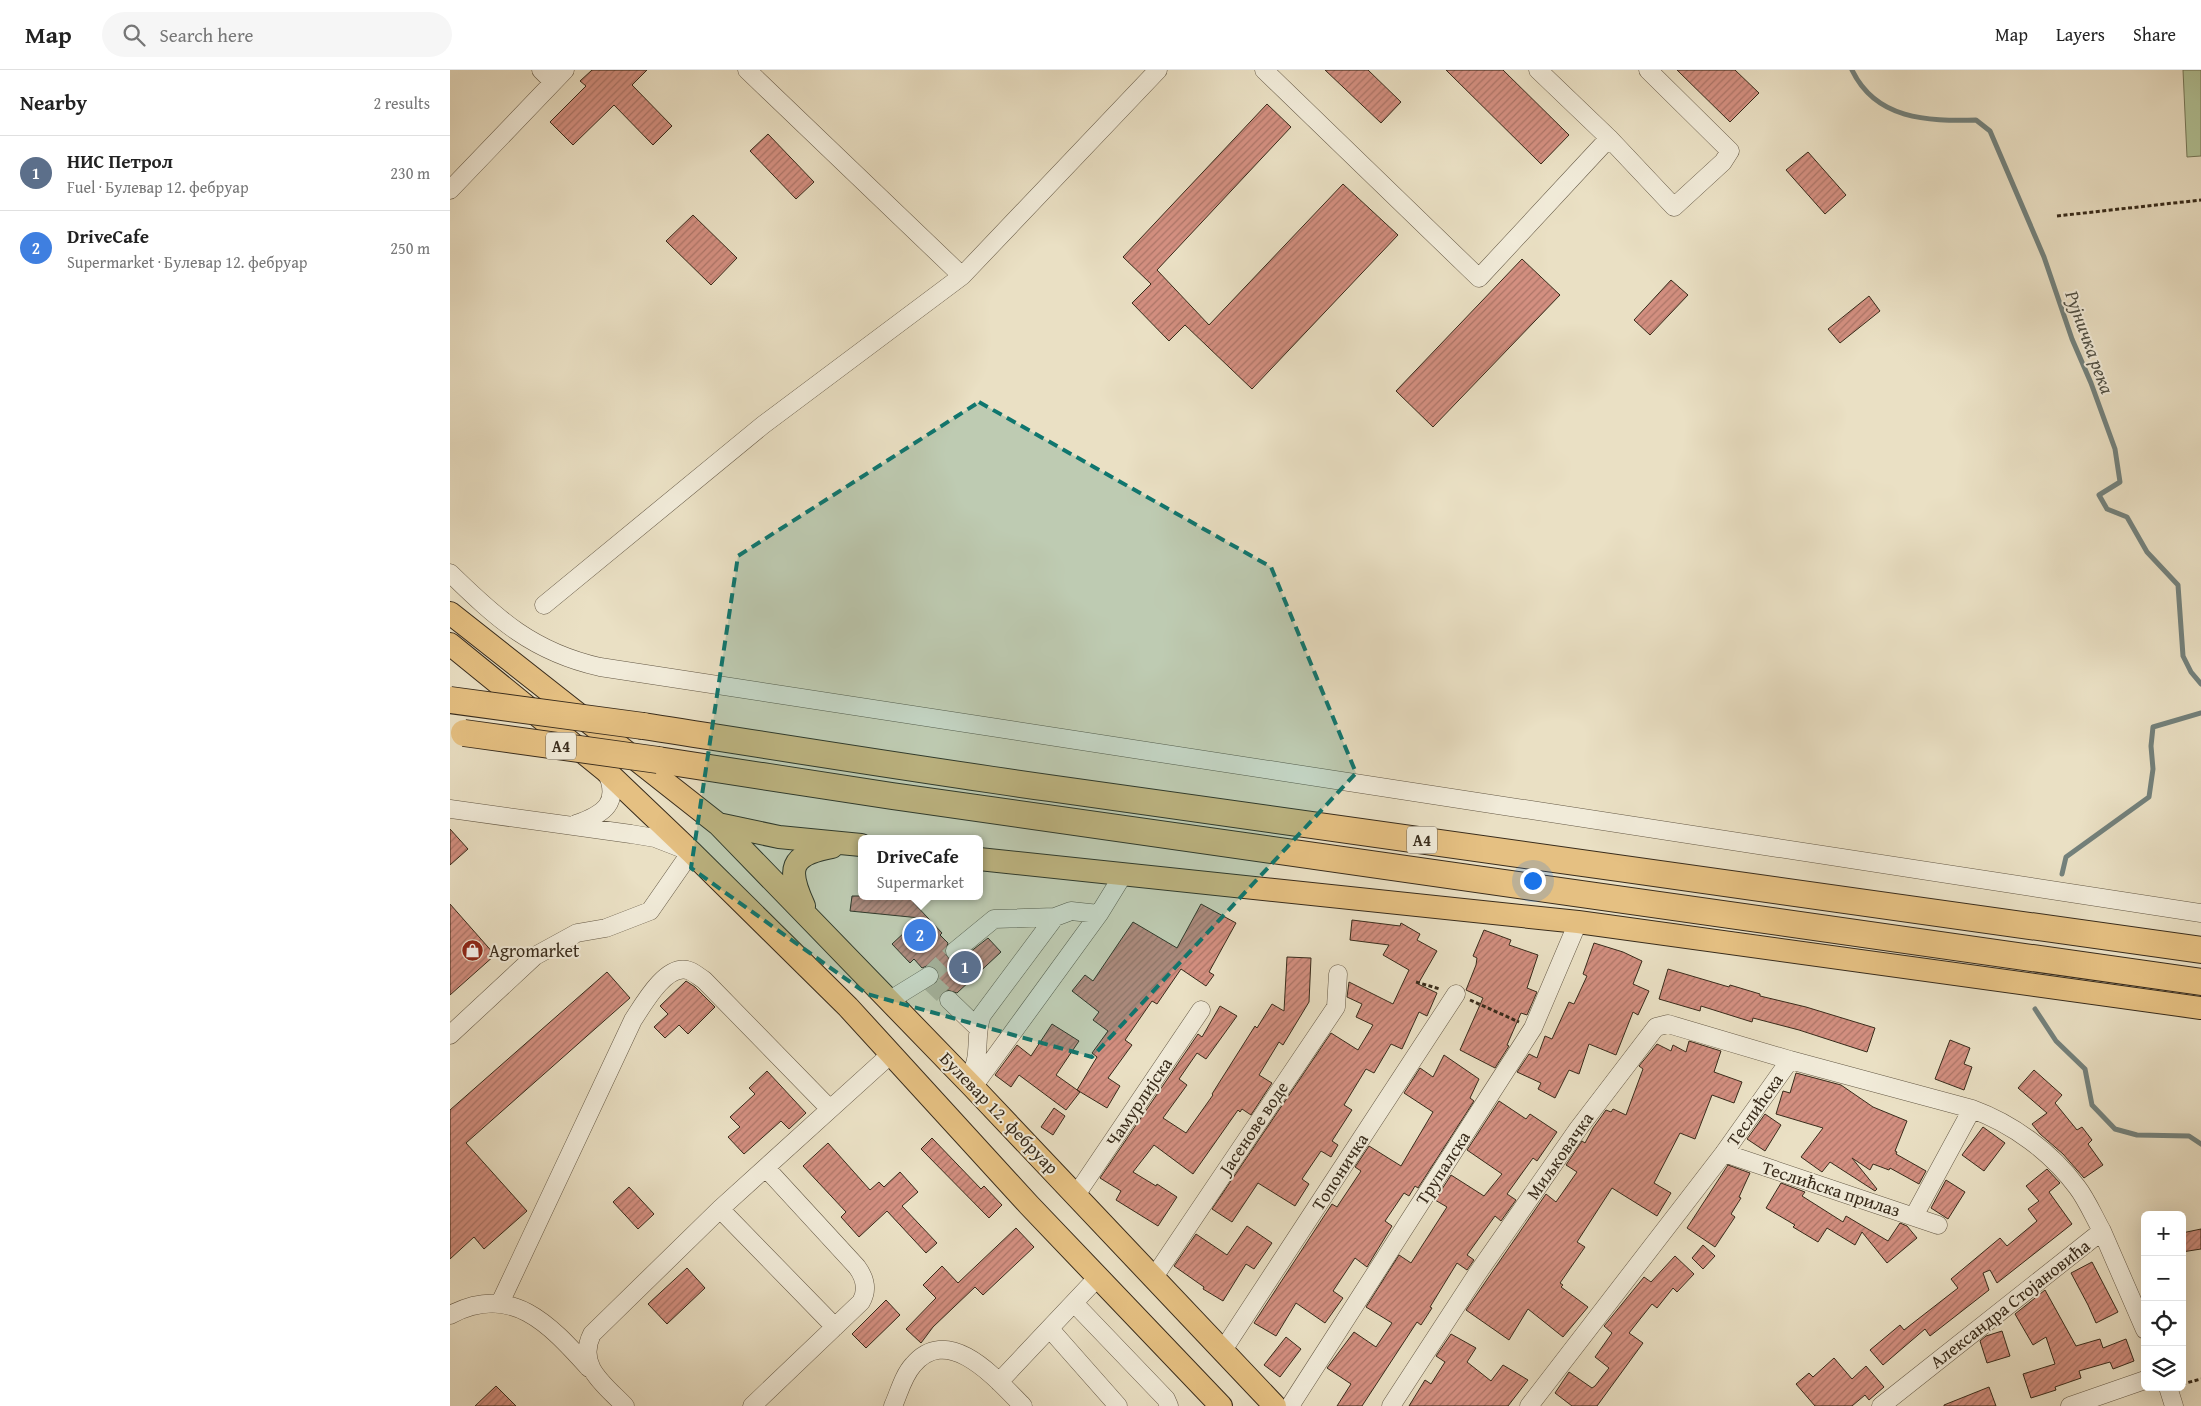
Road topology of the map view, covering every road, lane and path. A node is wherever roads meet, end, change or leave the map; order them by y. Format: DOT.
graph roads {
  1 [pos="541,70"];
  2 [pos="748,70"];
  3 [pos="1158,70"];
  4 [pos="1264,70"];
  5 [pos="1538,70"];
  6 [pos="1648,70"];
  7 [pos="559,76"];
  8 [pos="1609,138"];
  9 [pos="450,190"];
  10 [pos="2201,200"];
  11 [pos="2057,216"];
  12 [pos="962,276"];
  13 [pos="450,573"];
  14 [pos="544,605"];
  15 [pos="450,613"];
  16 [pos="450,644"];
  17 [pos="450,700"];
  18 [pos="457,732"];
  19 [pos="606,771"];
  20 [pos="450,809"];
  21 [pos="718,824"];
  22 [pos="573,825"];
  23 [pos="855,845"];
  24 [pos="691,852"];
  25 [pos="983,859"];
  26 [pos="1123,875"];
  27 [pos="2201,913"];
  28 [pos="1099,914"];
  29 [pos="809,916"];
  30 [pos="1055,917"];
  31 [pos="1578,922"];
  32 [pos="2201,950"];
  33 [pos="955,951"];
  34 [pos="1338,974"];
  35 [pos="928,978"];
  36 [pos="1416,982"];
  37 [pos="2201,982"];
  38 [pos="1456,994"];
  39 [pos="890,1000"];
  40 [pos="949,1000"];
  41 [pos="2201,1008"];
  42 [pos="1201,1010"];
  43 [pos="978,1028"];
  44 [pos="1533,1028"];
  45 [pos="450,1035"];
  46 [pos="891,1054"];
  47 [pos="1790,1060"];
  48 [pos="970,1083"];
  49 [pos="830,1110"];
  50 [pos="1972,1110"];
  51 [pos="1724,1153"];
  52 [pos="766,1168"];
  53 [pos="1076,1194"];
  54 [pos="720,1209"];
  55 [pos="1914,1216"];
  56 [pos="1938,1225"];
  57 [pos="2102,1231"];
  58 [pos="1154,1277"];
  59 [pos="1098,1278"];
  60 [pos="500,1303"];
  61 [pos="1074,1303"];
  62 [pos="450,1315"];
  63 [pos="2141,1321"];
  64 [pos="835,1327"];
  65 [pos="1050,1329"];
  66 [pos="1223,1350"];
  67 [pos="593,1372"];
  68 [pos="2201,1379"];
  69 [pos="2141,1381"];
  70 [pos="999,1382"];
  71 [pos="2186,1383"];
  72 [pos="2169,1391"];
  73 [pos="625,1406"];
  74 [pos="752,1406"];
  75 [pos="893,1406"];
  76 [pos="1023,1406"];
  77 [pos="1118,1406"];
  78 [pos="1169,1406"];
  79 [pos="1221,1406"];
  80 [pos="1276,1406"];
  81 [pos="1290,1406"];
  82 [pos="1391,1406"];
  83 [pos="1529,1406"];
  84 [pos="1881,1406"];
  85 [pos="2070,1406"];
  86 [pos="2174,1406"];
  1 -- 7 [label="street"];
  2 -- 12 [label="street"];
  3 -- 12 [label="street"];
  4 -- 8 [label="street"];
  5 -- 8 [label="street"];
  6 -- 8 [label="street"];
  7 -- 9 [label="street"];
  10 -- 11 [label="path"];
  12 -- 14 [label="street"];
  13 -- 27 [label="street"];
  15 -- 21 [label="main road, Булевар 12. фебруар"];
  16 -- 19 [label="main road"];
  17 -- 32 [label="highway, A4, bridge"];
  18 -- 37 [label="highway, A4, bridge"];
  19 -- 22 [label="street"];
  19 -- 24 [label="main road"];
  20 -- 22 [label="street"];
  21 -- 23 [label="main road"];
  21 -- 29 [label="main road, Булевар 12. фебруар"];
  22 -- 24 [label="street"];
  23 -- 29 [label="main road"];
  24 -- 45 [label="street"];
  24 -- 46 [label="main road"];
  25 -- 26 [label="main road"];
  26 -- 28 [label="street"];
  26 -- 31 [label="main road"];
  28 -- 30 [label="street"];
  28 -- 48 [label="street"];
  29 -- 39 [label="main road, Булевар 12. фебруар"];
  30 -- 33 [label="street"];
  30 -- 43 [label="street"];
  31 -- 41 [label="main road"];
  31 -- 44 [label="street, Трупалска"];
  34 -- 58 [label="street, Јасенове воде"];
  35 -- 39 [label="street"];
  36 -- 38 [label="path"];
  38 -- 44 [label="path"];
  38 -- 66 [label="street, Топоничка"];
  39 -- 48 [label="main road, Булевар 12. фебруар"];
  40 -- 43 [label="street"];
  42 -- 53 [label="street, Чамурлијска"];
  43 -- 48 [label="street"];
  44 -- 81 [label="street, Трупалска"];
  46 -- 49 [label="street"];
  46 -- 59 [label="main road"];
  47 -- 50 [label="street, Теслићска"];
  47 -- 51 [label="street, Теслићска"];
  47 -- 82 [label="street, Миљковачка"];
  48 -- 53 [label="main road, Булевар 12. фебруар"];
  49 -- 52 [label="street"];
  49 -- 60 [label="street"];
  50 -- 55 [label="street"];
  50 -- 57 [label="street, Теслићска"];
  51 -- 55 [label="street, Теслићска прилаз"];
  51 -- 83 [label="street, Теслићска"];
  52 -- 54 [label="street"];
  52 -- 64 [label="street"];
  53 -- 58 [label="main road, Булевар 12. фебруар"];
  54 -- 64 [label="street"];
  54 -- 67 [label="street"];
  55 -- 56 [label="street, Теслићска прилаз"];
  57 -- 63 [label="street, Александра Стојановића"];
  57 -- 84 [label="street, Александра Стојановића"];
  58 -- 66 [label="main road, Булевар 12. фебруар"];
  59 -- 61 [label="street"];
  59 -- 79 [label="main road"];
  60 -- 62 [label="street"];
  60 -- 67 [label="street"];
  61 -- 65 [label="street"];
  61 -- 78 [label="street"];
  64 -- 74 [label="street"];
  65 -- 70 [label="street"];
  65 -- 77 [label="street"];
  66 -- 80 [label="main road, Булевар 12. фебруар"];
  67 -- 73 [label="street"];
  68 -- 71 [label="path"];
  69 -- 85 [label="street"];
  70 -- 75 [label="street"];
  70 -- 76 [label="street"];
  72 -- 86 [label="street"];
}
